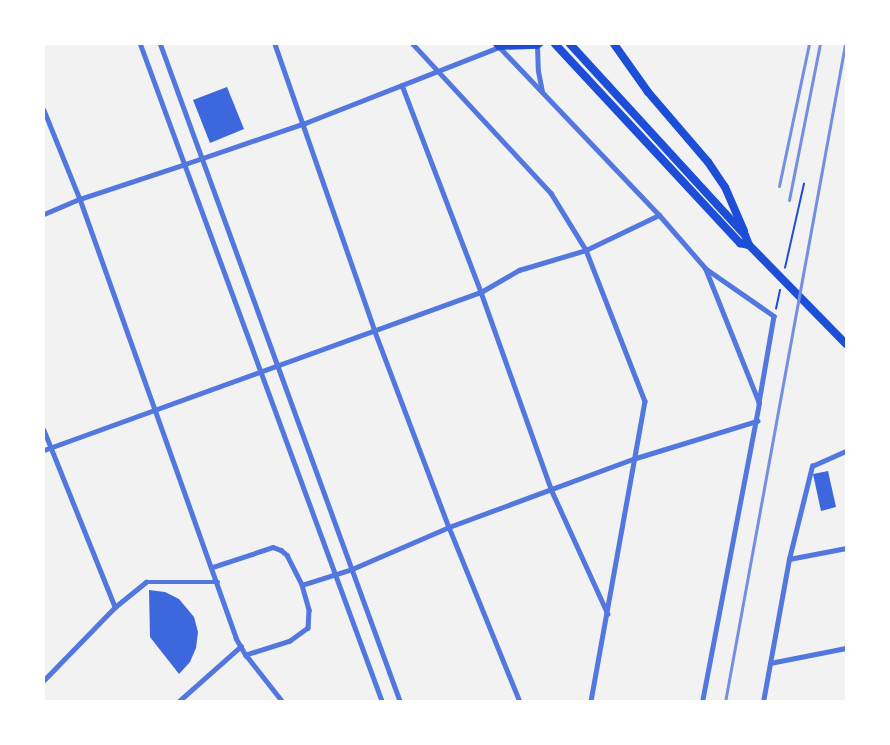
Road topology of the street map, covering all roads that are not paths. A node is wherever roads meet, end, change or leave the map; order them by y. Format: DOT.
graph roads {
  1 [pos="140,44"];
  2 [pos="160,44"];
  3 [pos="275,44"];
  4 [pos="413,44"];
  5 [pos="555,44"];
  6 [pos="570,44"];
  7 [pos="614,44"];
  8 [pos="498,45"];
  9 [pos="538,45"];
  10 [pos="441,71"];
  11 [pos="402,85"];
  12 [pos="542,92"];
  13 [pos="44,110"];
  14 [pos="305,123"];
  15 [pos="203,158"];
  16 [pos="185,164"];
  17 [pos="80,199"];
  18 [pos="44,214"];
  19 [pos="660,215"];
  20 [pos="745,235"];
  21 [pos="749,245"];
  22 [pos="586,250"];
  23 [pos="705,268"];
  24 [pos="481,292"];
  25 [pos="374,329"];
  26 [pos="846,344"];
  27 [pos="276,366"];
  28 [pos="259,372"];
  29 [pos="759,403"];
  30 [pos="154,409"];
  31 [pos="757,422"];
  32 [pos="44,430"];
  33 [pos="50,447"];
  34 [pos="44,450"];
  35 [pos="846,451"];
  36 [pos="636,458"];
  37 [pos="551,489"];
  38 [pos="449,527"];
  39 [pos="846,548"];
  40 [pos="789,559"];
  41 [pos="213,567"];
  42 [pos="352,569"];
  43 [pos="335,575"];
  44 [pos="218,582"];
  45 [pos="302,585"];
  46 [pos="115,607"];
  47 [pos="608,615"];
  48 [pos="241,646"];
  49 [pos="846,648"];
  50 [pos="246,655"];
  51 [pos="770,663"];
  52 [pos="44,680"];
  53 [pos="178,702"];
  54 [pos="284,702"];
  55 [pos="382,702"];
  56 [pos="400,702"];
  57 [pos="520,702"];
  58 [pos="591,702"];
  59 [pos="702,702"];
  60 [pos="763,702"];
  1 -- 16 [label="street"];
  2 -- 15 [label="street"];
  3 -- 14 [label="street"];
  4 -- 10 [label="street"];
  5 -- 21 [label="highway"];
  6 -- 20 [label="highway"];
  7 -- 20 [label="highway"];
  8 -- 9 [label="main road"];
  8 -- 10 [label="street"];
  8 -- 12 [label="street"];
  9 -- 12 [label="street"];
  10 -- 11 [label="street"];
  10 -- 22 [label="street"];
  11 -- 14 [label="street"];
  11 -- 24 [label="street"];
  12 -- 19 [label="street"];
  13 -- 17 [label="street"];
  14 -- 15 [label="street"];
  14 -- 25 [label="street"];
  15 -- 16 [label="street"];
  15 -- 27 [label="street"];
  16 -- 17 [label="street"];
  16 -- 28 [label="street"];
  17 -- 18 [label="street"];
  17 -- 30 [label="street"];
  19 -- 22 [label="street"];
  19 -- 23 [label="street"];
  20 -- 21 [label="highway"];
  21 -- 26 [label="highway"];
  22 -- 24 [label="street"];
  22 -- 36 [label="street"];
  23 -- 29 [label="street"];
  23 -- 29 [label="street"];
  24 -- 25 [label="street"];
  24 -- 37 [label="street"];
  25 -- 27 [label="street"];
  25 -- 38 [label="street"];
  27 -- 28 [label="street"];
  27 -- 42 [label="street"];
  28 -- 30 [label="street"];
  28 -- 43 [label="street"];
  29 -- 31 [label="street"];
  30 -- 33 [label="street"];
  30 -- 41 [label="street"];
  31 -- 36 [label="street"];
  31 -- 59 [label="street"];
  32 -- 33 [label="street"];
  33 -- 34 [label="street"];
  33 -- 46 [label="street"];
  35 -- 40 [label="street"];
  36 -- 37 [label="street"];
  36 -- 47 [label="street"];
  37 -- 38 [label="street"];
  37 -- 47 [label="street"];
  38 -- 42 [label="street"];
  38 -- 57 [label="street"];
  39 -- 40 [label="street"];
  40 -- 51 [label="street"];
  41 -- 44 [label="street"];
  41 -- 45 [label="street"];
  42 -- 43 [label="street"];
  42 -- 56 [label="street"];
  43 -- 45 [label="street"];
  43 -- 55 [label="street"];
  44 -- 46 [label="street"];
  44 -- 48 [label="street"];
  45 -- 50 [label="street"];
  46 -- 52 [label="street"];
  47 -- 58 [label="street"];
  48 -- 50 [label="street"];
  48 -- 53 [label="street"];
  49 -- 51 [label="street"];
  50 -- 54 [label="street"];
  51 -- 60 [label="street"];
}
